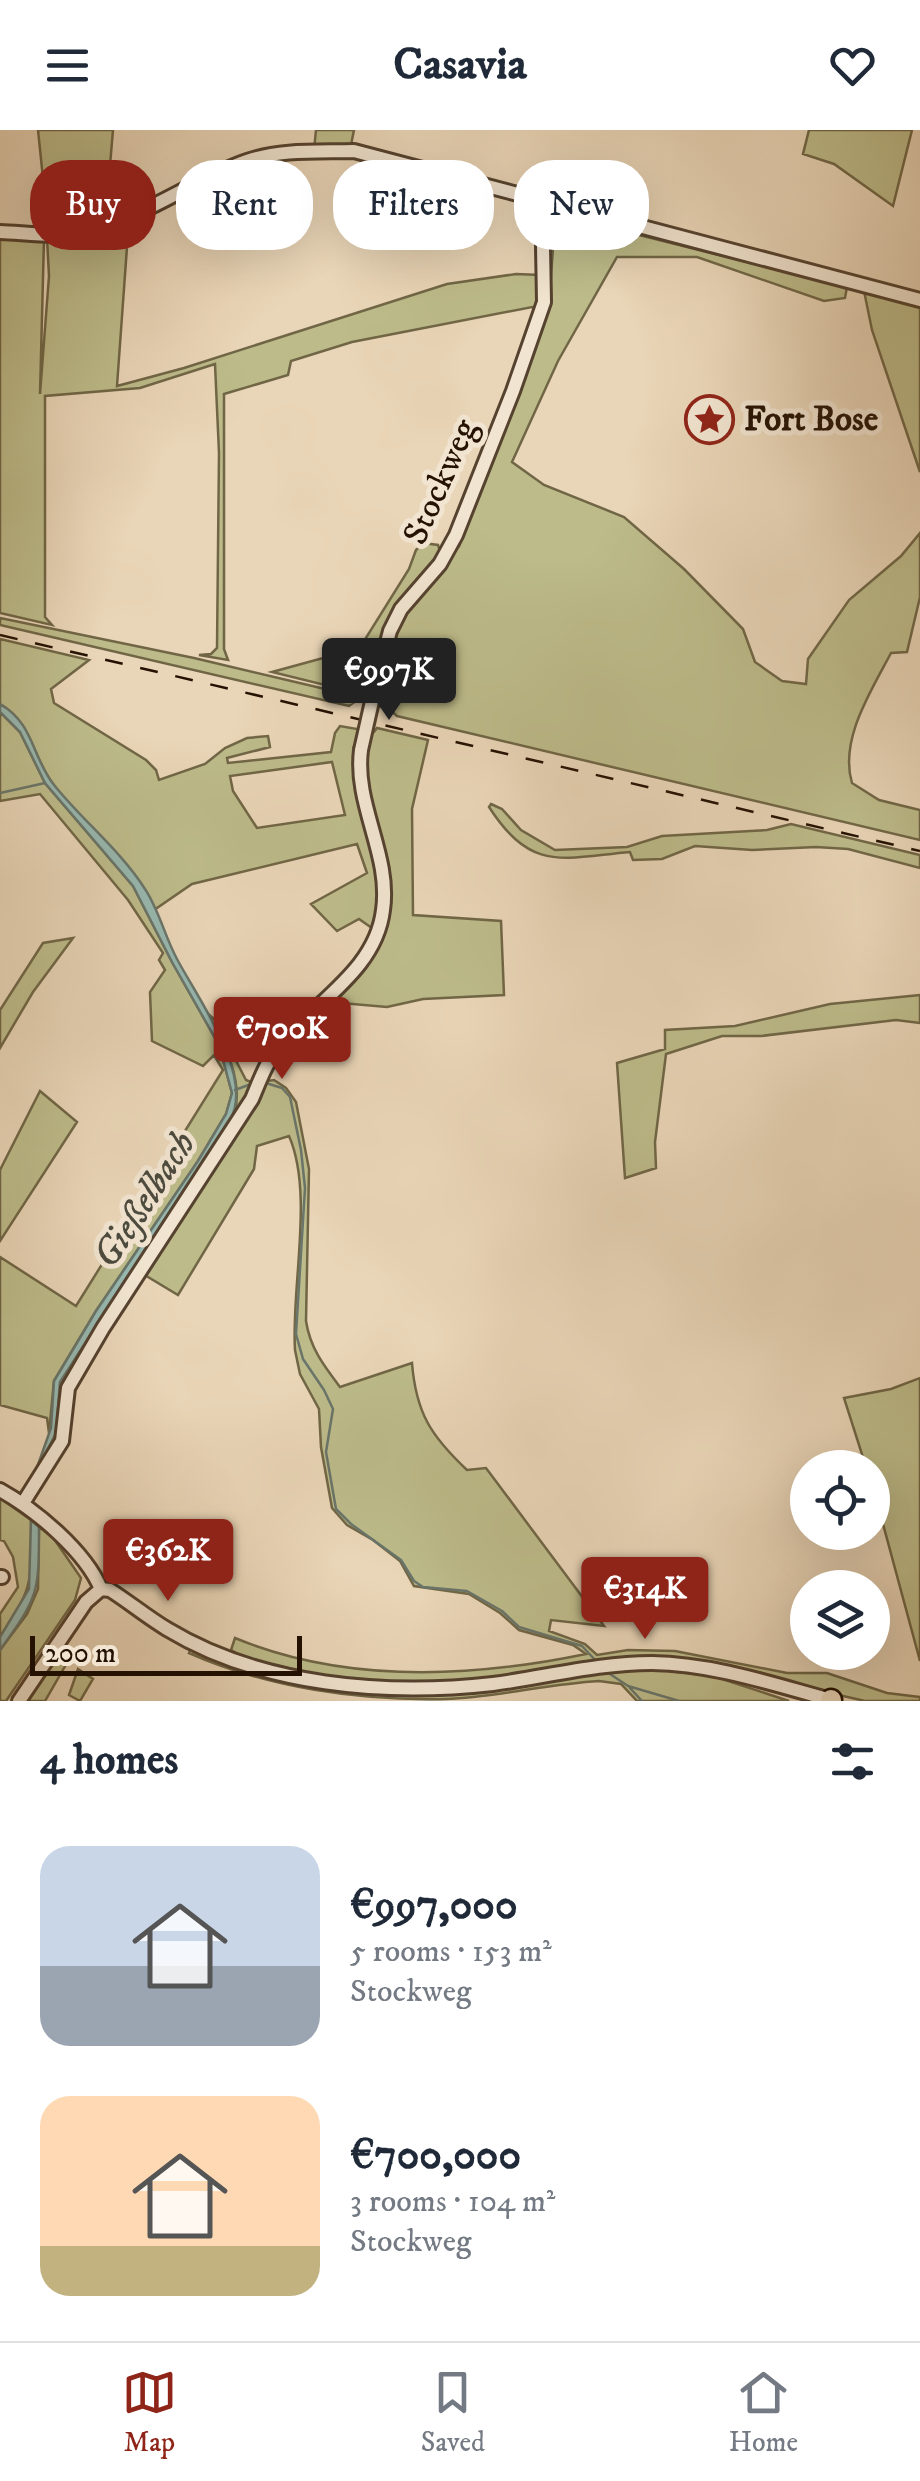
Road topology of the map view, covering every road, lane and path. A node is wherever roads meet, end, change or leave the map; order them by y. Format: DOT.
graph roads {
  1 [pos="514,193"];
  2 [pos="649,229"];
  3 [pos="0,232"];
  4 [pos="543,250"];
  5 [pos="920,300"];
  6 [pos="0,1490"];
  7 [pos="23,1503"];
  8 [pos="102,1589"];
  9 [pos="789,1689"];
  10 [pos="831,1700"];
  11 [pos="19,1701"];
  12 [pos="802,1701"];
  1 -- 3 [label="street"];
  2 -- 5 [label="street"];
  4 -- 7 [label="street, Stockweg, bridge"];
  6 -- 7 [label="street"];
  7 -- 8 [label="street"];
  8 -- 9 [label="street"];
  8 -- 11 [label="street"];
  9 -- 10 [label="street"];
  9 -- 12 [label="street"];
}
